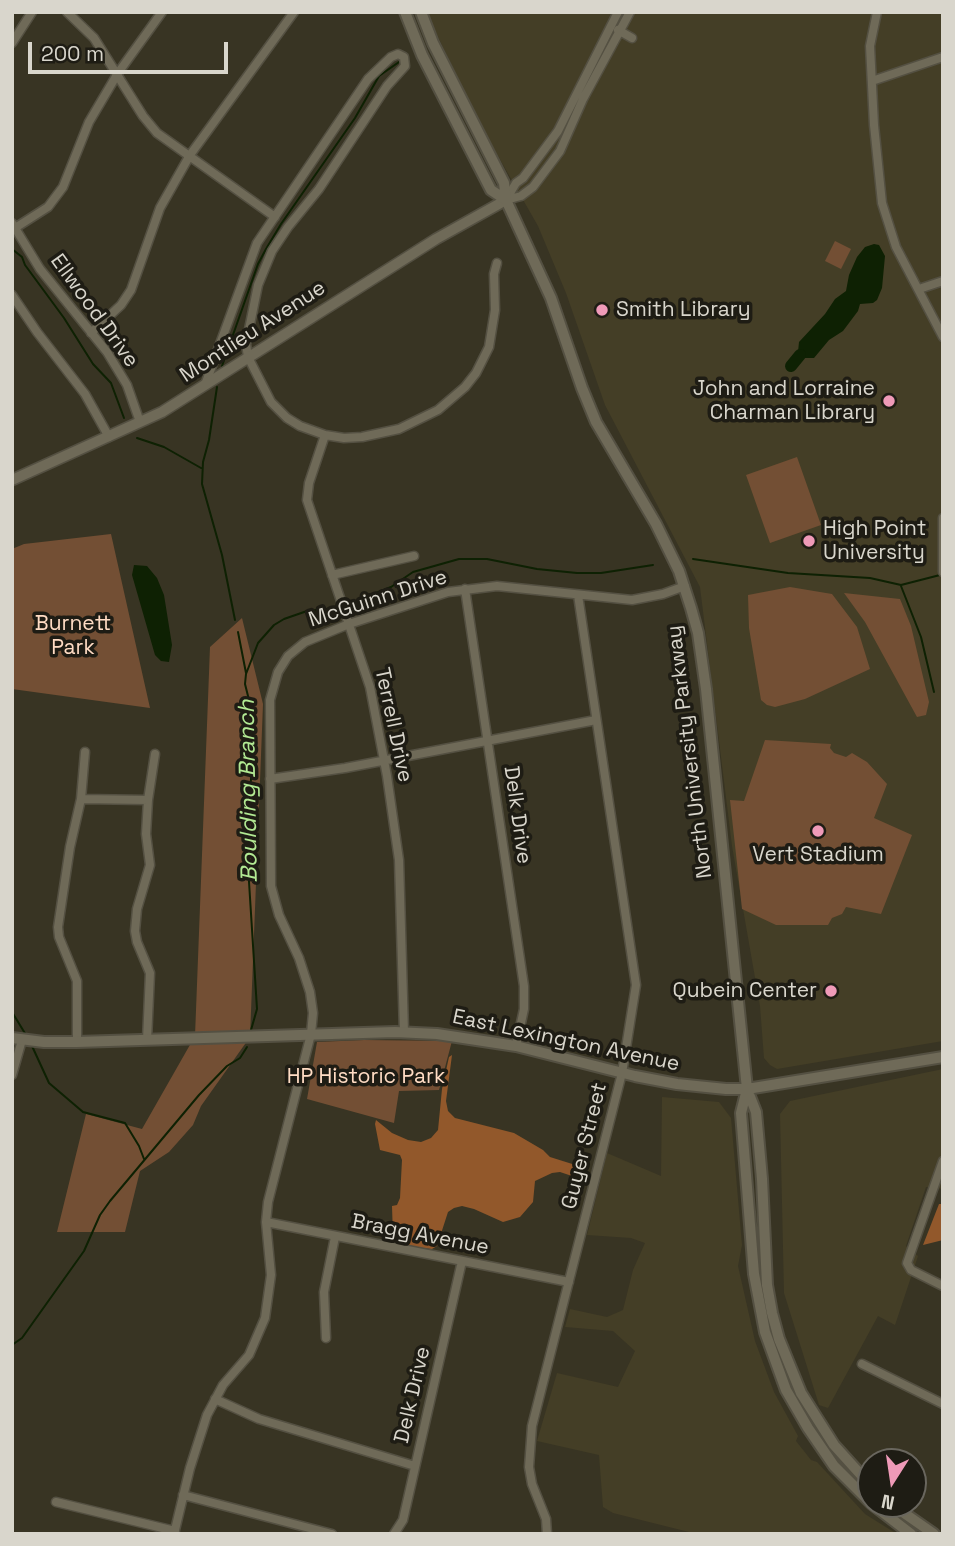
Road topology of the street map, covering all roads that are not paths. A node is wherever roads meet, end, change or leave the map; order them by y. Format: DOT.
graph roads {
  1 [pos="32,12"];
  2 [pos="67,12"];
  3 [pos="162,12"];
  4 [pos="294,12"];
  5 [pos="405,12"];
  6 [pos="421,12"];
  7 [pos="618,12"];
  8 [pos="630,12"];
  9 [pos="877,12"];
  10 [pos="618,30"];
  11 [pos="632,38"];
  12 [pos="12,43"];
  13 [pos="943,58"];
  14 [pos="118,73"];
  15 [pos="873,81"];
  16 [pos="190,155"];
  17 [pos="506,200"];
  18 [pos="275,217"];
  19 [pos="14,226"];
  20 [pos="497,263"];
  21 [pos="943,281"];
  22 [pos="919,289"];
  23 [pos="12,295"];
  24 [pos="91,333"];
  25 [pos="943,337"];
  26 [pos="247,356"];
  27 [pos="205,386"];
  28 [pos="140,422"];
  29 [pos="325,436"];
  30 [pos="110,437"];
  31 [pos="12,480"];
  32 [pos="943,518"];
  33 [pos="414,556"];
  34 [pos="942,559"];
  35 [pos="943,572"];
  36 [pos="332,575"];
  37 [pos="685,586"];
  38 [pos="465,589"];
  39 [pos="578,595"];
  40 [pos="349,624"];
  41 [pos="596,720"];
  42 [pos="488,739"];
  43 [pos="85,752"];
  44 [pos="155,754"];
  45 [pos="384,760"];
  46 [pos="270,779"];
  47 [pos="81,799"];
  48 [pos="148,800"];
  49 [pos="404,1032"];
  50 [pos="311,1034"];
  51 [pos="17,1039"];
  52 [pos="147,1040"];
  53 [pos="77,1042"];
  54 [pos="516,1046"];
  55 [pos="943,1057"];
  56 [pos="622,1073"];
  57 [pos="12,1075"];
  58 [pos="747,1089"];
  59 [pos="943,1161"];
  60 [pos="266,1222"];
  61 [pos="335,1237"];
  62 [pos="462,1261"];
  63 [pos="569,1282"];
  64 [pos="943,1286"];
  65 [pos="326,1338"];
  66 [pos="773,1340"];
  67 [pos="862,1364"];
  68 [pos="789,1395"];
  69 [pos="215,1399"];
  70 [pos="943,1404"];
  71 [pos="821,1427"];
  72 [pos="816,1442"];
  73 [pos="415,1466"];
  74 [pos="857,1470"];
  75 [pos="857,1479"];
  76 [pos="857,1490"];
  77 [pos="183,1495"];
  78 [pos="56,1502"];
  79 [pos="890,1518"];
  80 [pos="911,1518"];
  81 [pos="174,1533"];
  82 [pos="331,1534"];
  83 [pos="394,1534"];
  84 [pos="547,1534"];
  85 [pos="911,1534"];
  86 [pos="934,1534"];
  1 -- 12 [label="street"];
  2 -- 14 [label="street"];
  3 -- 14 [label="street"];
  4 -- 16 [label="street"];
  5 -- 17 [label="main road, North University Parkway"];
  6 -- 17 [label="main road, North University Parkway"];
  7 -- 17 [label="street"];
  8 -- 10 [label="street"];
  9 -- 15 [label="street"];
  10 -- 11 [label="street"];
  10 -- 17 [label="street"];
  13 -- 15 [label="street"];
  14 -- 16 [label="street"];
  14 -- 19 [label="street"];
  15 -- 22 [label="street"];
  16 -- 18 [label="street"];
  16 -- 24 [label="street"];
  17 -- 26 [label="street, Montlieu Avenue"];
  17 -- 37 [label="main road, North University Parkway"];
  18 -- 26 [label="street"];
  18 -- 27 [label="street"];
  19 -- 24 [label="street, Ellwood Drive"];
  20 -- 29 [label="street"];
  21 -- 22 [label="street"];
  22 -- 25 [label="street"];
  23 -- 30 [label="street"];
  24 -- 28 [label="street, Ellwood Drive"];
  26 -- 27 [label="street, Montlieu Avenue"];
  26 -- 29 [label="street"];
  27 -- 28 [label="street, Montlieu Avenue"];
  28 -- 30 [label="street, Montlieu Avenue"];
  29 -- 36 [label="street, Terrell Drive"];
  30 -- 31 [label="street, Montlieu Avenue"];
  32 -- 34 [label="street"];
  33 -- 36 [label="street, McGuinn Drive"];
  34 -- 35 [label="street"];
  36 -- 40 [label="street, Terrell Drive"];
  37 -- 39 [label="street, McGuinn Drive"];
  37 -- 58 [label="main road, North University Parkway"];
  38 -- 39 [label="street, McGuinn Drive"];
  38 -- 40 [label="street, McGuinn Drive"];
  38 -- 42 [label="street, Delk Drive"];
  39 -- 41 [label="street, Guyer Street"];
  40 -- 45 [label="street, Terrell Drive"];
  40 -- 46 [label="street, McGuinn Drive"];
  41 -- 42 [label="street"];
  41 -- 56 [label="street, Guyer Street"];
  42 -- 45 [label="street"];
  42 -- 54 [label="street, Delk Drive"];
  43 -- 47 [label="street"];
  44 -- 48 [label="street"];
  45 -- 46 [label="street"];
  45 -- 49 [label="street, Terrell Drive"];
  46 -- 50 [label="street, McGuinn Drive"];
  47 -- 48 [label="street"];
  47 -- 53 [label="street"];
  48 -- 52 [label="street"];
  49 -- 50 [label="main road, East Lexington Avenue"];
  49 -- 54 [label="main road, East Lexington Avenue"];
  50 -- 52 [label="main road, East Lexington Avenue"];
  50 -- 60 [label="street, McGuinn Drive"];
  51 -- 53 [label="main road, East Lexington Avenue"];
  51 -- 57 [label="street"];
  52 -- 53 [label="main road, East Lexington Avenue"];
  54 -- 56 [label="main road, East Lexington Avenue"];
  55 -- 58 [label="main road, East Lexington Avenue"];
  56 -- 58 [label="main road, East Lexington Avenue"];
  56 -- 63 [label="street, Guyer Street"];
  58 -- 66 [label="main road, North University Parkway"];
  59 -- 64 [label="street"];
  60 -- 61 [label="street, Bragg Avenue"];
  60 -- 69 [label="street, McGuinn Drive"];
  61 -- 62 [label="street, Bragg Avenue"];
  61 -- 65 [label="street"];
  62 -- 63 [label="street, Bragg Avenue"];
  62 -- 73 [label="street, Delk Drive"];
  63 -- 84 [label="street, Guyer Street"];
  66 -- 68 [label="main road"];
  66 -- 71 [label="main road"];
  67 -- 70 [label="street"];
  68 -- 71 [label="main road"];
  68 -- 72 [label="main road"];
  69 -- 73 [label="street"];
  69 -- 77 [label="street, McGuinn Drive"];
  71 -- 74 [label="main road"];
  72 -- 75 [label="main road"];
  72 -- 76 [label="main road"];
  73 -- 83 [label="street, Delk Drive"];
  77 -- 81 [label="street, McGuinn Drive"];
  77 -- 82 [label="street"];
  78 -- 81 [label="street"];
  79 -- 85 [label="main road"];
  80 -- 86 [label="main road"];
}
